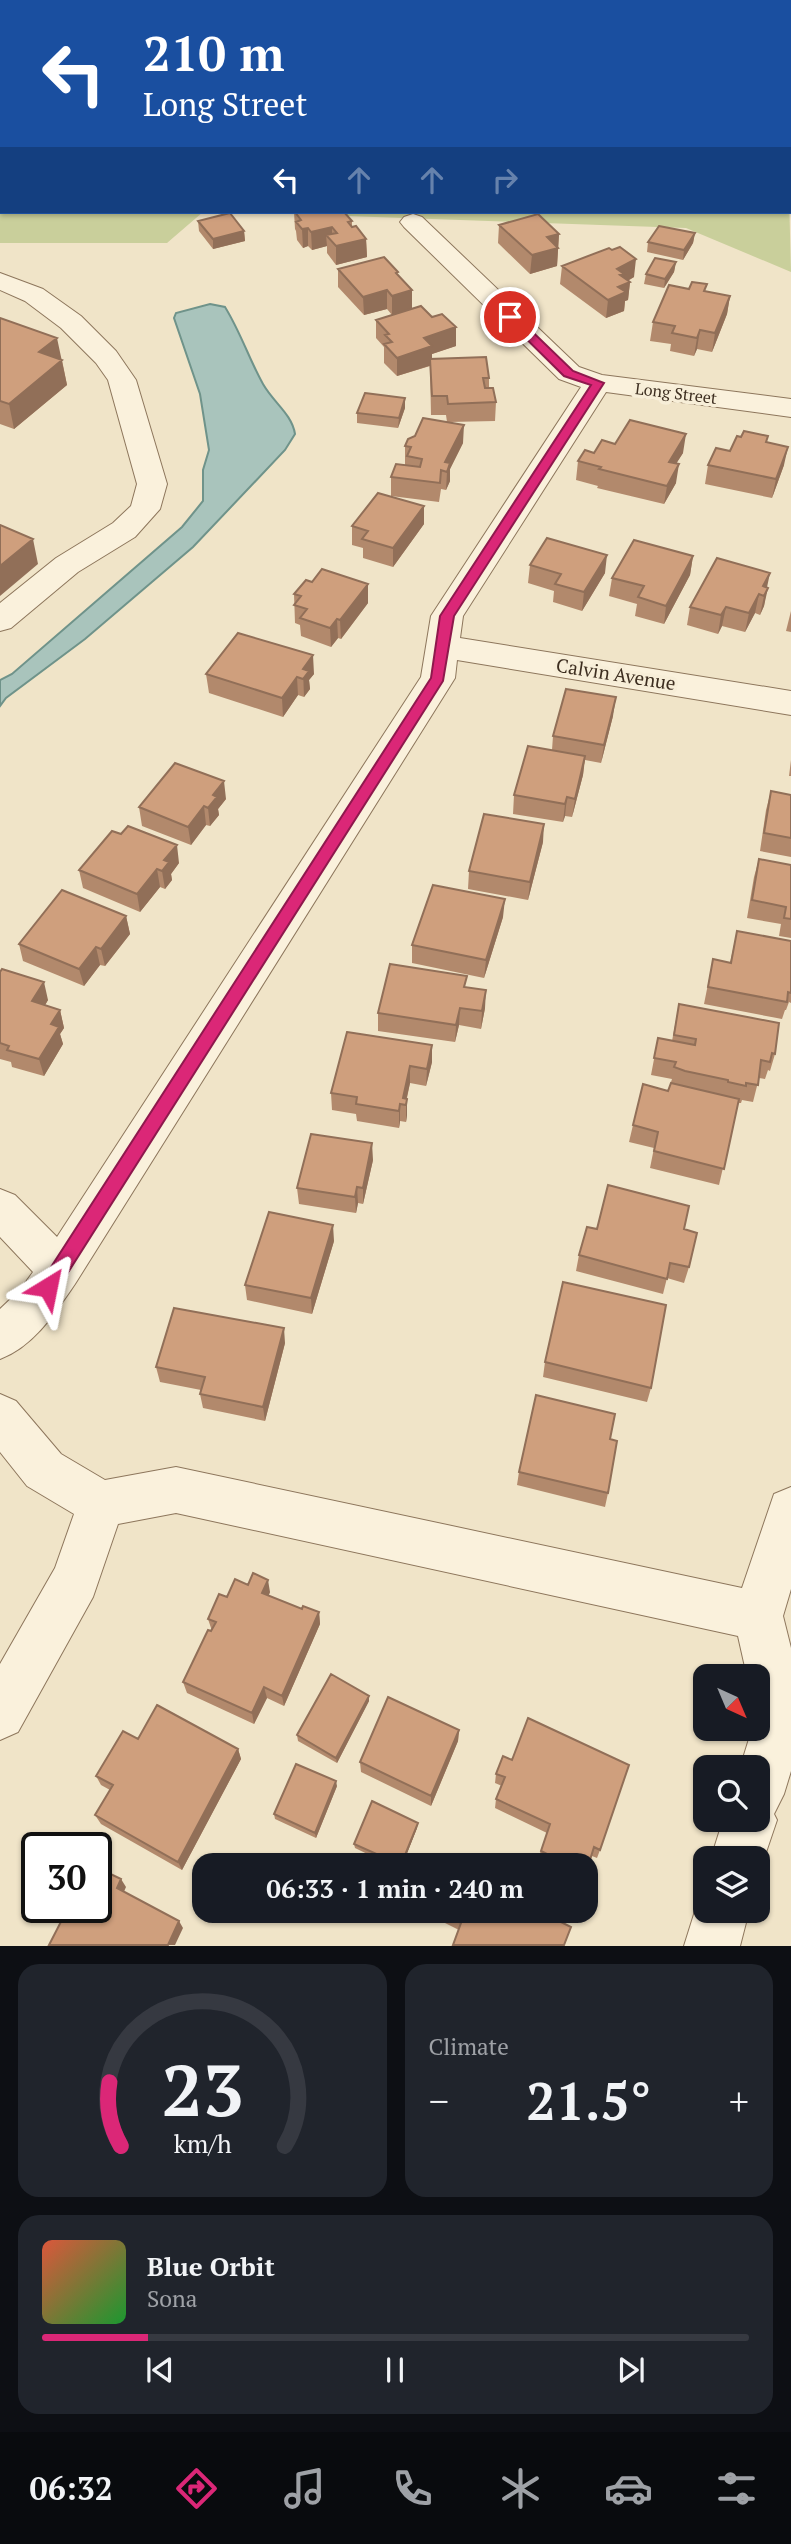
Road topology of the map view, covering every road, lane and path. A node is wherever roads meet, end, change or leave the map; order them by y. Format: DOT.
graph roads {
  1 [pos="413,222"];
  2 [pos="0,281"];
  3 [pos="598,383"];
  4 [pos="791,408"];
  5 [pos="0,620"];
  6 [pos="441,646"];
  7 [pos="791,703"];
  8 [pos="0,1208"];
  9 [pos="60,1270"];
  10 [pos="0,1338"];
  11 [pos="0,1416"];
  12 [pos="101,1504"];
  13 [pos="791,1511"];
  14 [pos="758,1616"];
  15 [pos="0,1714"];
  16 [pos="770,1755"];
  17 [pos="718,1923"];
  18 [pos="712,1945"];
  1 -- 3 [label="street, Long Street"];
  2 -- 5 [label="street"];
  3 -- 4 [label="street, Long Street"];
  3 -- 6 [label="street"];
  6 -- 7 [label="street, Calvin Avenue"];
  6 -- 9 [label="street"];
  8 -- 9 [label="street"];
  9 -- 10 [label="street"];
  11 -- 12 [label="street"];
  12 -- 14 [label="street"];
  12 -- 15 [label="street"];
  13 -- 14 [label="street"];
  14 -- 16 [label="street"];
  17 -- 18 [label="street"];
}
